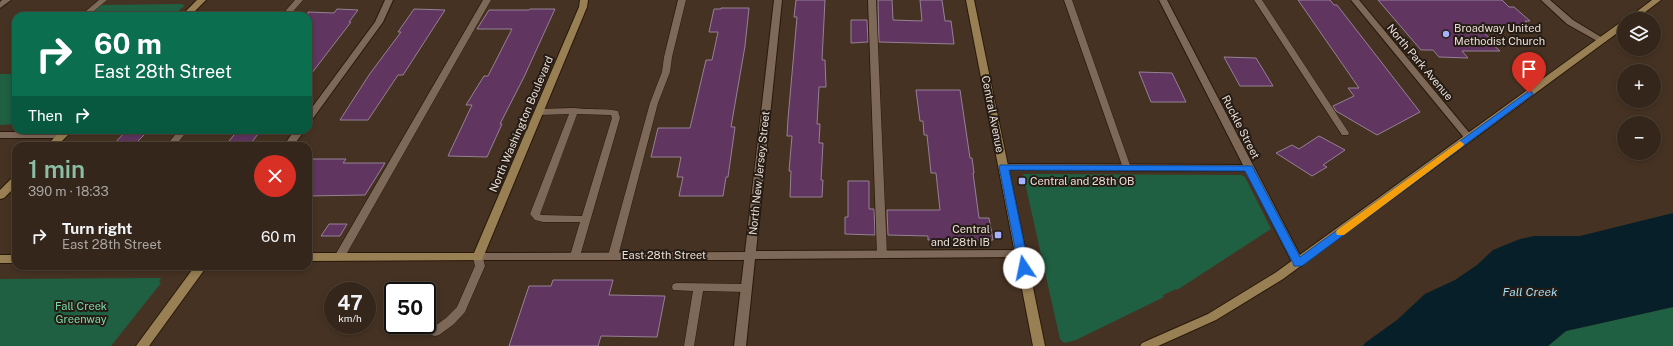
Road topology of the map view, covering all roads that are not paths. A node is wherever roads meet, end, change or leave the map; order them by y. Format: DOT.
graph roads {
  1 [pos="8,0"];
  2 [pos="103,0"];
  3 [pos="202,0"];
  4 [pos="299,0"];
  5 [pos="389,0"];
  6 [pos="487,0"];
  7 [pos="584,0"];
  8 [pos="682,0"];
  9 [pos="778,0"];
  10 [pos="872,0"];
  11 [pos="970,0"];
  12 [pos="1068,0"];
  13 [pos="1164,0"];
  14 [pos="1258,0"];
  15 [pos="1355,0"];
  16 [pos="1545,0"];
  17 [pos="1657,0"];
  18 [pos="0,6"];
  19 [pos="89,12"];
  20 [pos="189,12"];
  21 [pos="288,12"];
  22 [pos="1641,12"];
  23 [pos="1617,29"];
  24 [pos="1602,40"];
  25 [pos="574,111"];
  26 [pos="539,112"];
  27 [pos="312,113"];
  28 [pos="1345,133"];
  29 [pos="32,134"];
  30 [pos="64,134"];
  31 [pos="180,134"];
  32 [pos="0,135"];
  33 [pos="1469,138"];
  34 [pos="55,142"];
  35 [pos="174,142"];
  36 [pos="1004,167"];
  37 [pos="1127,168"];
  38 [pos="1248,168"];
  39 [pos="12,184"];
  40 [pos="0,196"];
  41 [pos="586,219"];
  42 [pos="1021,254"];
  43 [pos="749,255"];
  44 [pos="882,255"];
  45 [pos="575,256"];
  46 [pos="614,256"];
  47 [pos="312,257"];
  48 [pos="339,257"];
  49 [pos="478,257"];
  50 [pos="0,259"];
  51 [pos="12,259"];
  52 [pos="1298,263"];
  53 [pos="198,270"];
  54 [pos="677,287"];
  55 [pos="699,287"];
  56 [pos="746,288"];
  57 [pos="436,331"];
  58 [pos="142,346"];
  59 [pos="689,346"];
  60 [pos="740,346"];
  61 [pos="1039,346"];
  62 [pos="1146,346"];
  1 -- 18 [label="street"];
  2 -- 19 [label="lane"];
  3 -- 20 [label="main road"];
  4 -- 21 [label="lane"];
  5 -- 27 [label="street"];
  6 -- 48 [label="lane"];
  7 -- 26 [label="main road, North Washington Boulevard"];
  8 -- 46 [label="lane"];
  9 -- 43 [label="street, North New Jersey Street"];
  10 -- 44 [label="lane"];
  11 -- 36 [label="main road, Central Avenue"];
  12 -- 37 [label="lane"];
  13 -- 38 [label="street, Ruckle Street"];
  14 -- 28 [label="lane"];
  15 -- 33 [label="street, North Park Avenue"];
  16 -- 24 [label="street"];
  17 -- 22 [label="main road"];
  23 -- 24 [label="main road"];
  24 -- 33 [label="main road"];
  25 -- 26 [label="lane"];
  25 -- 41 [label="lane"];
  25 -- 41 [label="lane"];
  26 -- 49 [label="main road, North Washington Boulevard"];
  29 -- 32 [label="street"];
  30 -- 34 [label="main road"];
  31 -- 35 [label="lane"];
  33 -- 52 [label="main road"];
  36 -- 37 [label="street"];
  36 -- 42 [label="main road, Central Avenue"];
  37 -- 38 [label="street"];
  38 -- 52 [label="street, Ruckle Street"];
  39 -- 40 [label="main road"];
  41 -- 45 [label="lane"];
  42 -- 44 [label="street, East 28th Street"];
  42 -- 61 [label="main road, Central Avenue"];
  43 -- 44 [label="street, East 28th Street"];
  43 -- 46 [label="street, East 28th Street"];
  43 -- 56 [label="street, North New Jersey Street"];
  45 -- 46 [label="street, East 28th Street"];
  45 -- 49 [label="street, East 28th Street"];
  47 -- 48 [label="main road, East 28th Street"];
  48 -- 49 [label="main road, East 28th Street"];
  49 -- 57 [label="lane"];
  50 -- 51 [label="main road"];
  52 -- 62 [label="main road"];
  53 -- 58 [label="main road"];
  54 -- 55 [label="lane"];
  55 -- 56 [label="lane"];
  55 -- 59 [label="lane"];
  56 -- 60 [label="street, North New Jersey Street"];
}
